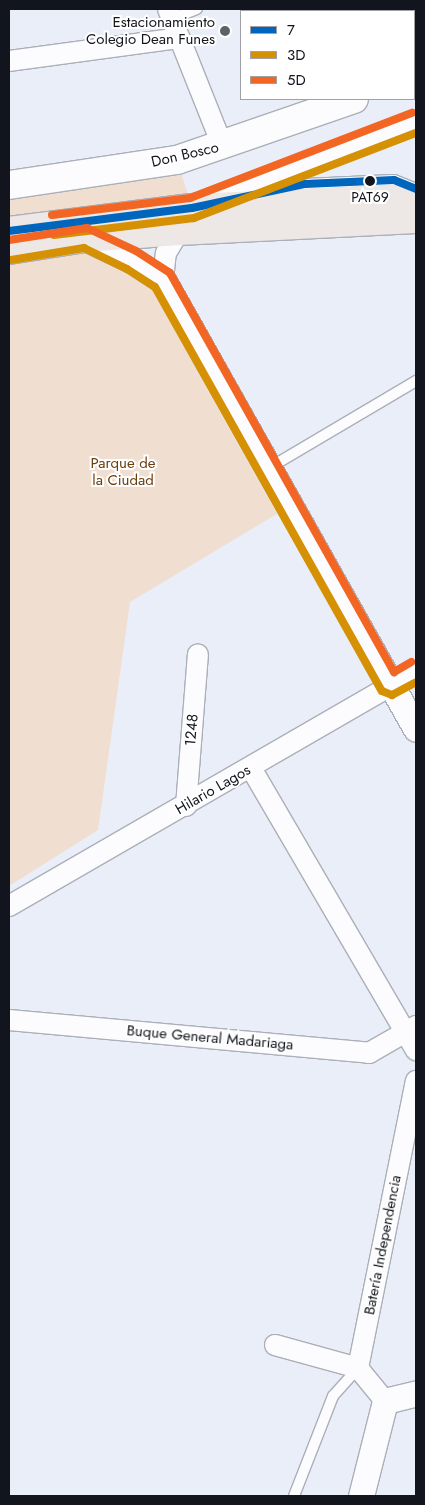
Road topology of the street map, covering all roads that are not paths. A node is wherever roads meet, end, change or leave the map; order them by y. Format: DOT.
graph roads {
  1 [pos="197,9"];
  2 [pos="170,14"];
  3 [pos="179,38"];
  4 [pos="9,61"];
  5 [pos="351,100"];
  6 [pos="416,122"];
  7 [pos="223,147"];
  8 [pos="9,185"];
  9 [pos="416,189"];
  10 [pos="416,198"];
  11 [pos="416,218"];
  12 [pos="185,220"];
  13 [pos="9,230"];
  14 [pos="85,238"];
  15 [pos="9,250"];
  16 [pos="163,280"];
  17 [pos="416,381"];
  18 [pos="268,468"];
  19 [pos="198,654"];
  20 [pos="416,671"];
  21 [pos="390,685"];
  22 [pos="416,729"];
  23 [pos="251,768"];
  24 [pos="186,806"];
  25 [pos="9,906"];
  26 [pos="9,1020"];
  27 [pos="413,1036"];
  28 [pos="416,1081"];
  29 [pos="275,1345"];
  30 [pos="358,1368"];
  31 [pos="416,1393"];
  32 [pos="385,1401"];
  33 [pos="294,1496"];
  34 [pos="361,1496"];
  1 -- 2 [label="lane"];
  2 -- 3 [label="street"];
  3 -- 4 [label="street"];
  3 -- 7 [label="street"];
  5 -- 7 [label="main road, Don Bosco"];
  6 -- 12 [label="street"];
  7 -- 8 [label="main road, Don Bosco"];
  9 -- 12 [label="lane"];
  10 -- 12 [label="highway"];
  11 -- 12 [label="highway"];
  12 -- 13 [label="highway"];
  12 -- 14 [label="highway"];
  12 -- 16 [label="street"];
  14 -- 15 [label="highway"];
  14 -- 16 [label="street"];
  16 -- 18 [label="street"];
  17 -- 18 [label="lane"];
  18 -- 21 [label="street"];
  19 -- 24 [label="street, 1248"];
  20 -- 21 [label="street, Hilario Lagos"];
  21 -- 22 [label="street"];
  21 -- 23 [label="street, Hilario Lagos"];
  23 -- 24 [label="street, Hilario Lagos"];
  23 -- 27 [label="street"];
  24 -- 25 [label="street, Hilario Lagos"];
  26 -- 27 [label="street, Buque General Madariaga"];
  28 -- 30 [label="street, Batería Independencia"];
  29 -- 30 [label="street"];
  30 -- 32 [label="street"];
  30 -- 33 [label="lane"];
  31 -- 32 [label="street"];
  32 -- 34 [label="street"];
}
